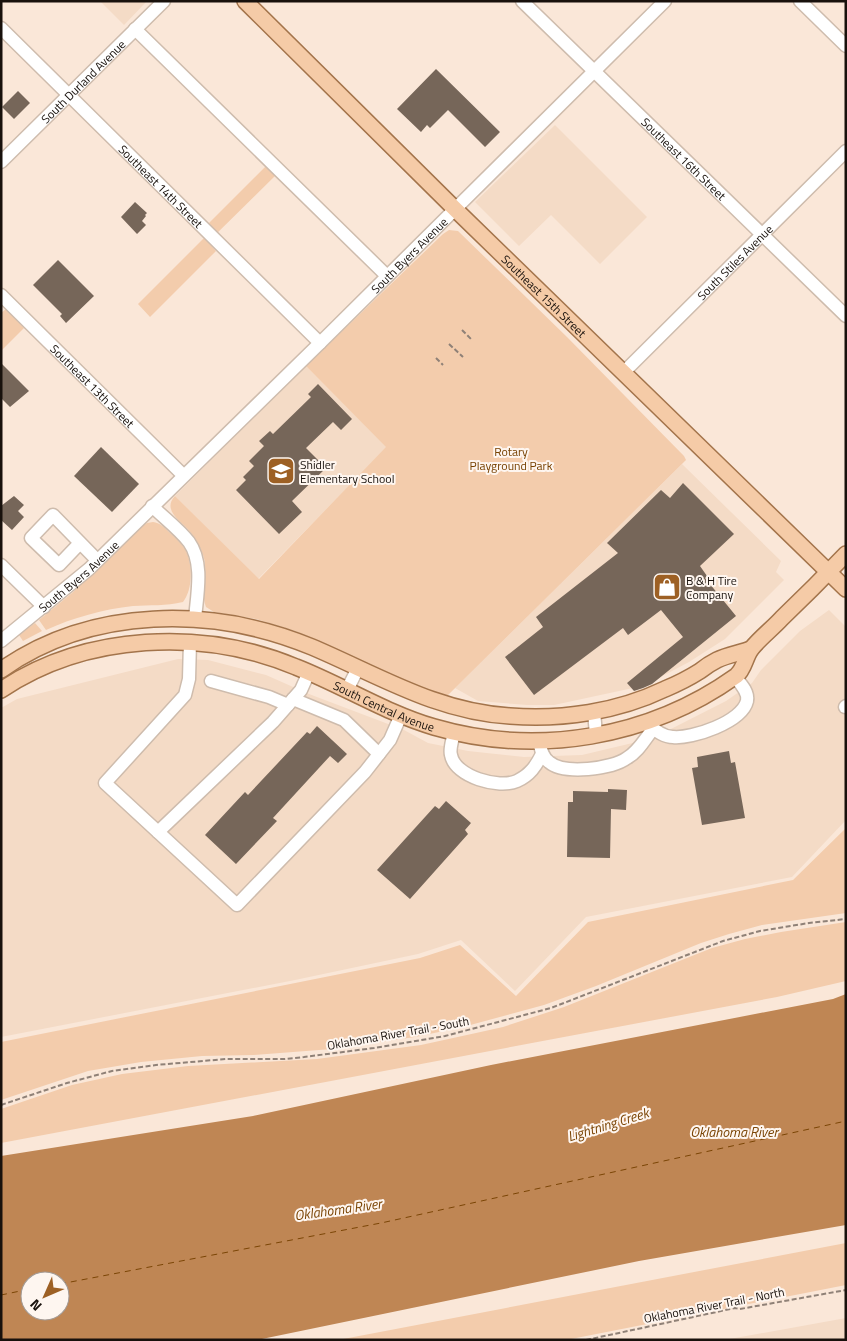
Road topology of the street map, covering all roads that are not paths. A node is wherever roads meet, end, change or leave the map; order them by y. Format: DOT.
graph roads {
  1 [pos="164,1"];
  2 [pos="245,1"];
  3 [pos="522,1"];
  4 [pos="665,1"];
  5 [pos="800,1"];
  6 [pos="1,28"];
  7 [pos="135,29"];
  8 [pos="846,46"];
  9 [pos="594,72"];
  10 [pos="69,95"];
  11 [pos="846,151"];
  12 [pos="1,162"];
  13 [pos="456,210"];
  14 [pos="762,235"];
  15 [pos="387,276"];
  16 [pos="1,295"];
  17 [pos="846,316"];
  18 [pos="320,343"];
  19 [pos="624,372"];
  20 [pos="183,476"];
  21 [pos="152,506"];
  22 [pos="80,543"];
  23 [pos="846,554"];
  24 [pos="97,560"];
  25 [pos="1,565"];
  26 [pos="828,572"];
  27 [pos="846,589"];
  28 [pos="44,607"];
  29 [pos="195,618"];
  30 [pos="1,642"];
  31 [pos="190,642"];
  32 [pos="751,650"];
  33 [pos="358,668"];
  34 [pos="1,670"];
  35 [pos="309,672"];
  36 [pos="735,676"];
  37 [pos="211,680"];
  38 [pos="1,690"];
  39 [pos="347,690"];
  40 [pos="290,702"];
  41 [pos="594,711"];
  42 [pos="401,715"];
  43 [pos="649,726"];
  44 [pos="454,732"];
  45 [pos="596,735"];
  46 [pos="541,748"];
  47 [pos="379,754"];
  48 [pos="158,832"];
  1 -- 7 [label="street, South Durland Avenue"];
  2 -- 13 [label="main road, Southeast 15th Street"];
  3 -- 9 [label="street, Southeast 16th Street"];
  4 -- 9 [label="street, South Byers Avenue"];
  5 -- 8 [label="street"];
  6 -- 10 [label="street, Southeast 14th Street"];
  7 -- 10 [label="street, South Durland Avenue"];
  7 -- 15 [label="street"];
  9 -- 13 [label="street, South Byers Avenue"];
  9 -- 14 [label="street, Southeast 16th Street"];
  10 -- 12 [label="street, South Durland Avenue"];
  10 -- 18 [label="street, Southeast 14th Street"];
  11 -- 14 [label="street, South Stiles Avenue"];
  13 -- 15 [label="street, South Byers Avenue"];
  13 -- 19 [label="main road, Southeast 15th Street"];
  14 -- 17 [label="street, Southeast 16th Street"];
  14 -- 19 [label="street, South Stiles Avenue"];
  15 -- 18 [label="street, South Byers Avenue"];
  16 -- 20 [label="street, Southeast 13th Street"];
  18 -- 20 [label="street, South Byers Avenue"];
  19 -- 26 [label="main road, Southeast 15th Street"];
  20 -- 21 [label="street, South Byers Avenue"];
  21 -- 24 [label="street, South Byers Avenue"];
  21 -- 29 [label="street"];
  22 -- 24 [label="street"];
  23 -- 26 [label="main road, South Central Avenue"];
  24 -- 28 [label="street, South Byers Avenue"];
  25 -- 28 [label="street"];
  26 -- 27 [label="main road, Southeast 15th Street"];
  26 -- 32 [label="main road, South Central Avenue"];
  28 -- 30 [label="street, South Byers Avenue"];
  29 -- 33 [label="main road, South Central Avenue"];
  29 -- 34 [label="main road, South Central Avenue"];
  31 -- 35 [label="main road, South Central Avenue"];
  31 -- 38 [label="main road, South Central Avenue"];
  31 -- 48 [label="street"];
  32 -- 36 [label="main road, South Central Avenue"];
  32 -- 41 [label="main road, South Central Avenue"];
  33 -- 39 [label="street"];
  33 -- 41 [label="main road, South Central Avenue"];
  35 -- 39 [label="main road, South Central Avenue"];
  35 -- 40 [label="street"];
  36 -- 43 [label="main road, South Central Avenue"];
  36 -- 43 [label="street"];
  37 -- 40 [label="street"];
  39 -- 42 [label="main road, South Central Avenue"];
  40 -- 47 [label="street"];
  40 -- 48 [label="street"];
  41 -- 45 [label="street"];
  42 -- 44 [label="main road, South Central Avenue"];
  42 -- 47 [label="street"];
  43 -- 45 [label="main road, South Central Avenue"];
  43 -- 46 [label="street"];
  44 -- 46 [label="main road, South Central Avenue"];
  44 -- 46 [label="street"];
  45 -- 46 [label="main road, South Central Avenue"];
  47 -- 48 [label="street"];
}
